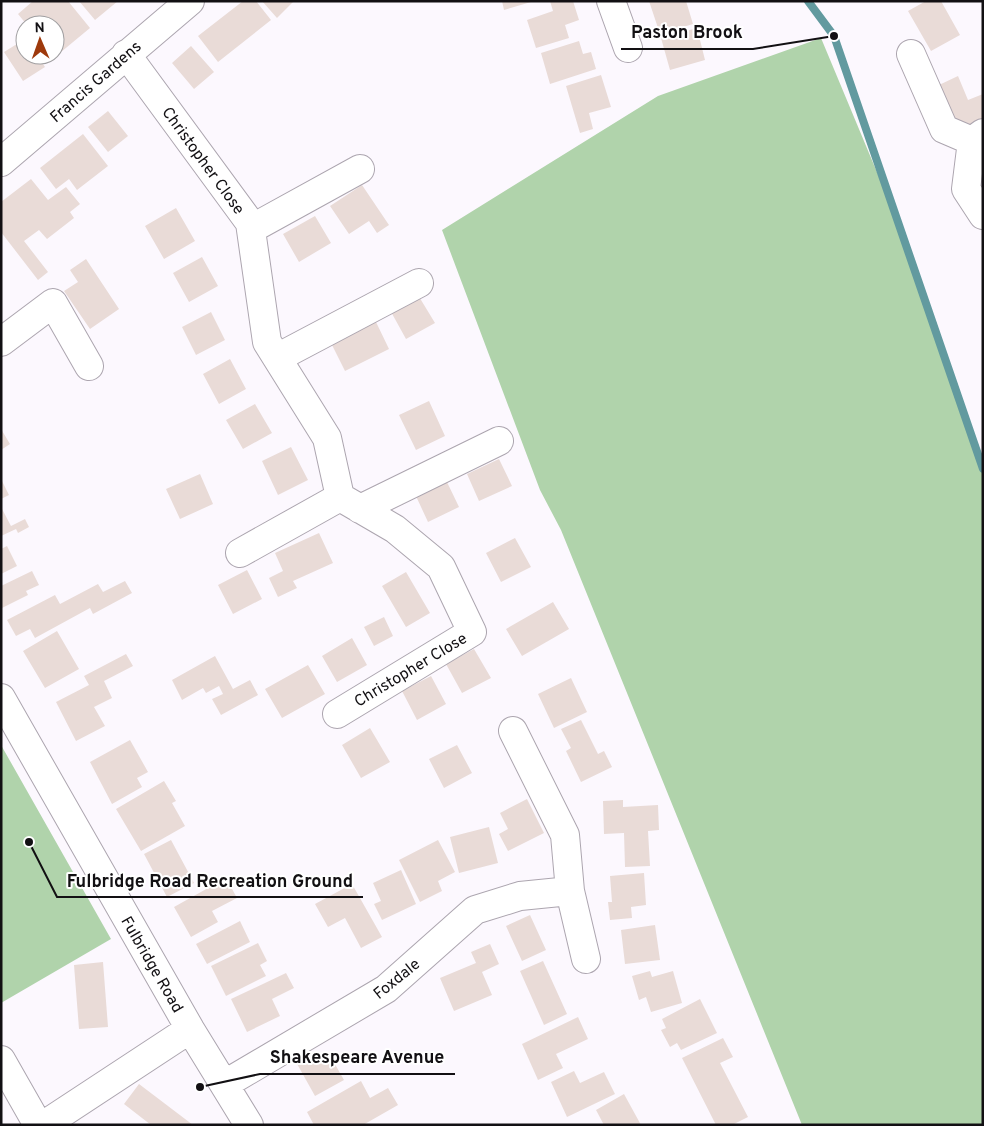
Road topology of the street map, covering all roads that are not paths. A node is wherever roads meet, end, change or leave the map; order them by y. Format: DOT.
graph roads {
  1 [pos="190,1"];
  2 [pos="611,1"];
  3 [pos="628,48"];
  4 [pos="126,54"];
  5 [pos="911,54"];
  6 [pos="978,137"];
  7 [pos="1,162"];
  8 [pos="360,169"];
  9 [pos="983,216"];
  10 [pos="251,229"];
  11 [pos="419,283"];
  12 [pos="1,342"];
  13 [pos="277,358"];
  14 [pos="89,366"];
  15 [pos="499,441"];
  16 [pos="350,503"];
  17 [pos="240,553"];
  18 [pos="1,698"];
  19 [pos="336,714"];
  20 [pos="513,731"];
  21 [pos="570,891"];
  22 [pos="586,959"];
  23 [pos="190,1029"];
  24 [pos="1,1060"];
  25 [pos="225,1084"];
  26 [pos="38,1125"];
  27 [pos="44,1125"];
  28 [pos="248,1125"];
  1 -- 4 [label="street, Francis Gardens"];
  2 -- 3 [label="street"];
  4 -- 7 [label="street, Francis Gardens"];
  4 -- 10 [label="street, Christopher Close"];
  5 -- 6 [label="street"];
  6 -- 9 [label="street"];
  8 -- 10 [label="street"];
  10 -- 13 [label="street, Christopher Close"];
  11 -- 13 [label="street"];
  12 -- 14 [label="street"];
  13 -- 16 [label="street, Christopher Close"];
  15 -- 16 [label="street"];
  16 -- 17 [label="street"];
  16 -- 19 [label="street, Christopher Close"];
  18 -- 23 [label="street, Fulbridge Road"];
  20 -- 21 [label="street"];
  21 -- 22 [label="street"];
  21 -- 25 [label="street, Foxdale"];
  23 -- 25 [label="street, Fulbridge Road"];
  23 -- 27 [label="street"];
  24 -- 26 [label="street"];
  25 -- 28 [label="street, Fulbridge Road"];
}
